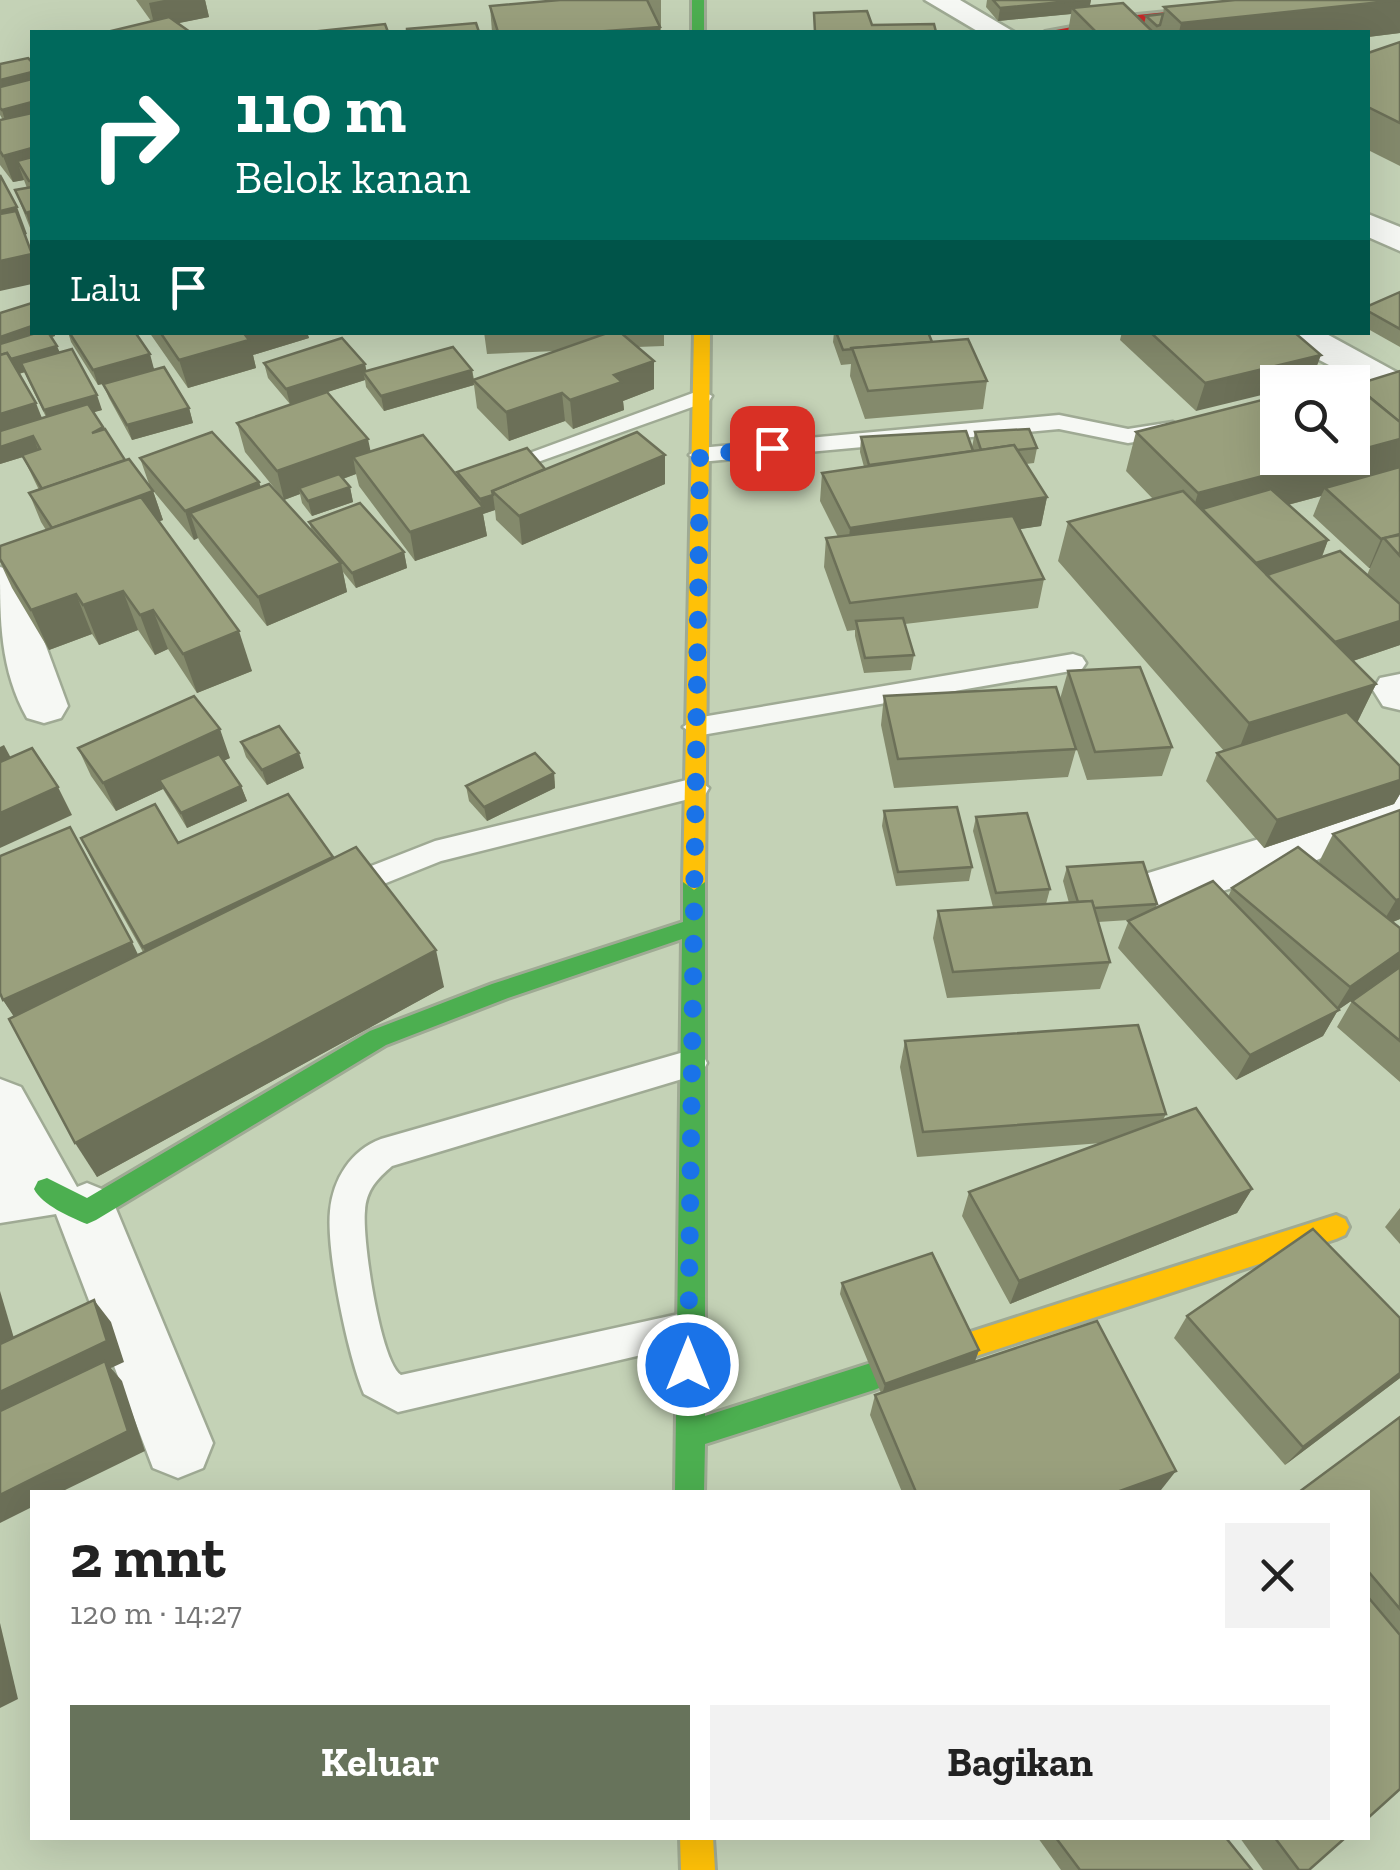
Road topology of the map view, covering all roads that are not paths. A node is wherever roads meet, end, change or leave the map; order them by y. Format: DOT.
graph roads {
  1 [pos="698,0"];
  2 [pos="938,0"];
  3 [pos="1323,0"];
  4 [pos="698,30"];
  5 [pos="996,30"];
  6 [pos="1063,30"];
  7 [pos="1370,225"];
  8 [pos="1400,241"];
  9 [pos="702,335"];
  10 [pos="1299,335"];
  11 [pos="1400,390"];
  12 [pos="701,396"];
  13 [pos="1197,424"];
  14 [pos="700,455"];
  15 [pos="527,458"];
  16 [pos="0,581"];
  17 [pos="1073,663"];
  18 [pos="44,706"];
  19 [pos="696,727"];
  20 [pos="695,788"];
  21 [pos="1400,806"];
  22 [pos="371,878"];
  23 [pos="1164,889"];
  24 [pos="693,927"];
  25 [pos="691,1063"];
  26 [pos="0,1105"];
  27 [pos="45,1199"];
  28 [pos="1336,1228"];
  29 [pos="688,1330"];
  30 [pos="967,1346"];
  31 [pos="874,1376"];
  32 [pos="689,1435"];
  33 [pos="178,1443"];
  34 [pos="690,1490"];
  35 [pos="697,1840"];
  36 [pos="698,1870"];
  1 -- 4 [label="main road"];
  2 -- 5 [label="street"];
  3 -- 6 [label="main road"];
  7 -- 8 [label="street"];
  9 -- 12 [label="main road"];
  10 -- 11 [label="street"];
  12 -- 14 [label="main road"];
  12 -- 15 [label="lane"];
  13 -- 14 [label="lane"];
  14 -- 19 [label="main road"];
  16 -- 18 [label="street"];
  17 -- 19 [label="lane"];
  19 -- 20 [label="main road"];
  20 -- 22 [label="lane"];
  20 -- 24 [label="main road"];
  21 -- 23 [label="street"];
  24 -- 25 [label="main road"];
  24 -- 27 [label="main road"];
  25 -- 29 [label="main road"];
  25 -- 29 [label="lane"];
  26 -- 27 [label="street"];
  27 -- 33 [label="street"];
  28 -- 30 [label="main road"];
  29 -- 32 [label="main road"];
  31 -- 32 [label="main road"];
  32 -- 34 [label="main road"];
  35 -- 36 [label="main road"];
}
